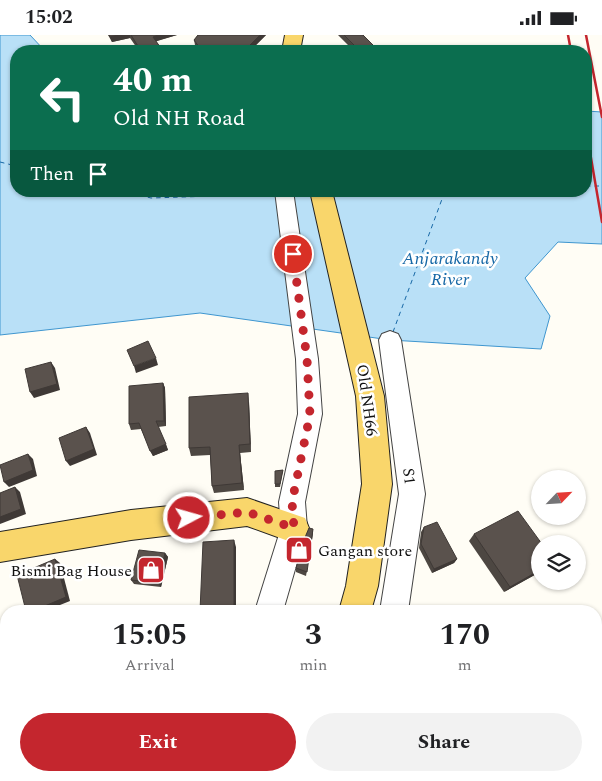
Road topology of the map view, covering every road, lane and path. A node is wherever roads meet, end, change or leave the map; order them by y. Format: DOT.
graph roads {
  1 [pos="285,197"];
  2 [pos="323,197"];
  3 [pos="390,340"];
  4 [pos="294,528"];
  5 [pos="0,547"];
  6 [pos="271,605"];
  7 [pos="357,605"];
  8 [pos="395,605"];
  1 -- 4 [label="street"];
  2 -- 7 [label="main road, Old NH66"];
  3 -- 8 [label="street, S1"];
  4 -- 5 [label="main road"];
  4 -- 6 [label="street"];
}
